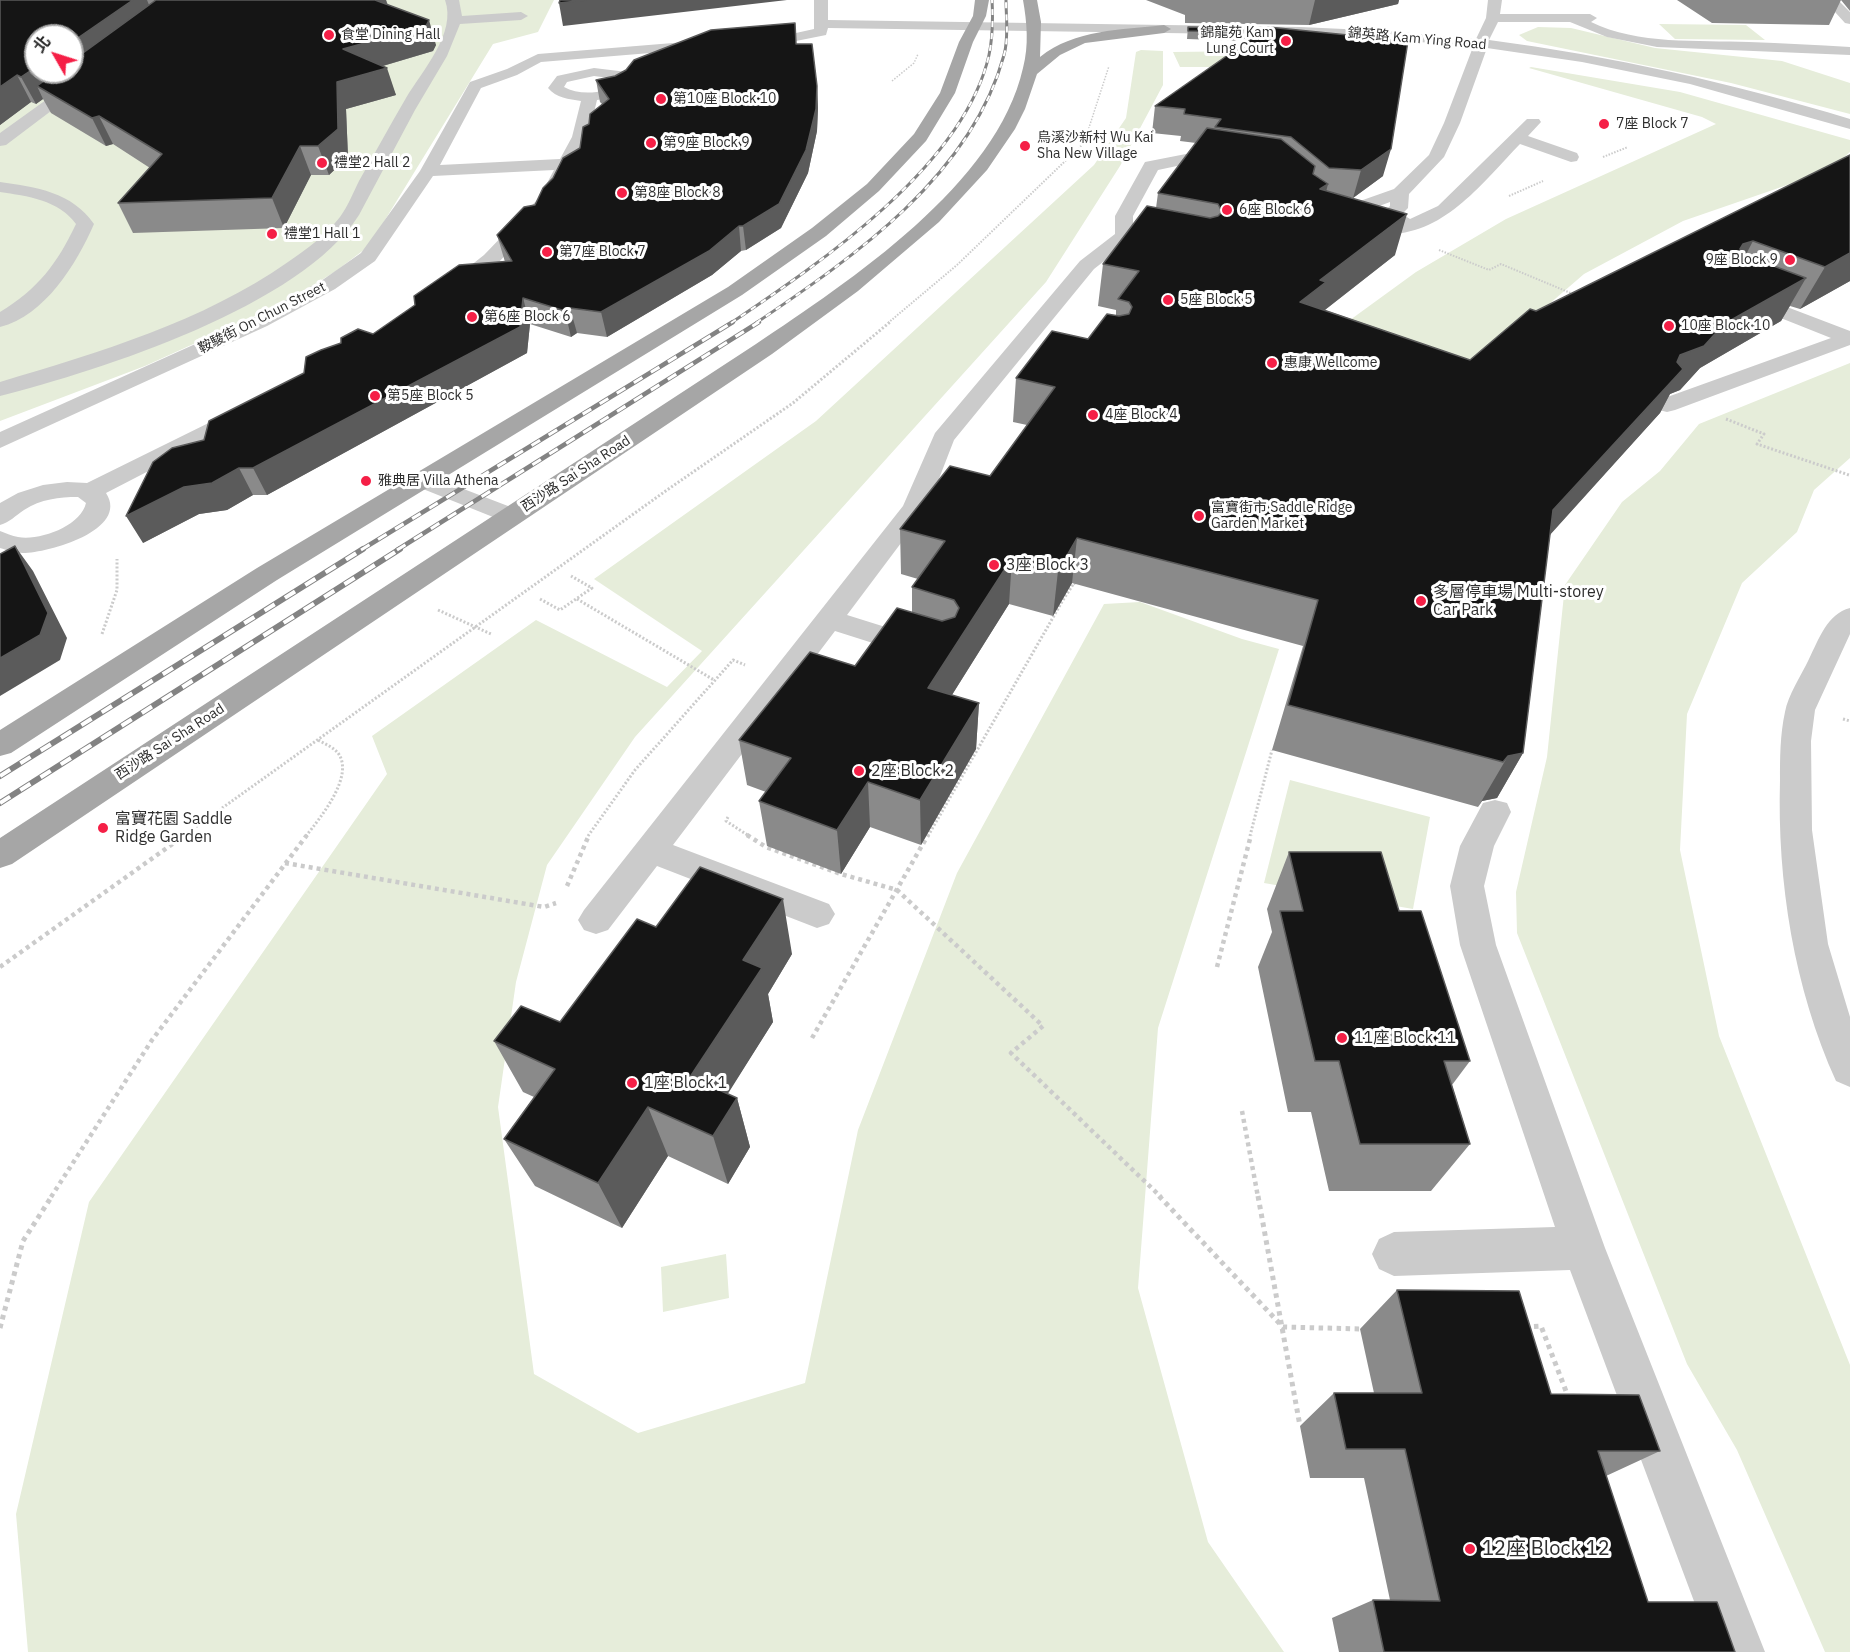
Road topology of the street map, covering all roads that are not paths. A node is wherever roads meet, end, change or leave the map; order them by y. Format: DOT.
graph roads {
  1 [pos="452,0"];
  2 [pos="530,0"];
  3 [pos="821,0"];
  4 [pos="982,0"];
  5 [pos="1030,0"];
  6 [pos="1831,0"];
  7 [pos="1498,6"];
  8 [pos="1570,17"];
  9 [pos="1611,19"];
  10 [pos="455,20"];
  11 [pos="1850,20"];
  12 [pos="823,24"];
  13 [pos="975,26"];
  14 [pos="1035,26"];
  15 [pos="1164,29"];
  16 [pos="1481,44"];
  17 [pos="1850,51"];
  18 [pos="1032,71"];
  19 [pos="92,73"];
  20 [pos="590,96"];
  21 [pos="1533,122"];
  22 [pos="1850,124"];
  23 [pos="1517,138"];
  24 [pos="0,141"];
  25 [pos="1571,157"];
  26 [pos="566,164"];
  27 [pos="1246,166"];
  28 [pos="428,171"];
  29 [pos="0,188"];
  30 [pos="1396,205"];
  31 [pos="1410,226"];
  32 [pos="1730,291"];
  33 [pos="438,299"];
  34 [pos="0,321"];
  35 [pos="0,389"];
  36 [pos="1673,402"];
  37 [pos="261,403"];
  38 [pos="0,441"];
  39 [pos="422,480"];
  40 [pos="0,483"];
  41 [pos="88,492"];
  42 [pos="28,498"];
  43 [pos="512,516"];
  44 [pos="0,517"];
  45 [pos="0,539"];
  46 [pos="829,618"];
  47 [pos="1846,628"];
  48 [pos="942,655"];
  49 [pos="0,745"];
  50 [pos="1495,812"];
  51 [pos="651,850"];
  52 [pos="0,855"];
  53 [pos="818,914"];
  54 [pos="596,920"];
  55 [pos="1850,1069"];
  56 [pos="1583,1248"];
  57 [pos="1394,1254"];
  58 [pos="1739,1652"];
  1 -- 10 [label="street"];
  2 -- 10 [label="street"];
  3 -- 12 [label="street"];
  4 -- 13 [label="main road"];
  5 -- 14 [label="main road, 西沙路 Sai Sha Road"];
  6 -- 11 [label="street"];
  7 -- 8 [label="street"];
  7 -- 16 [label="street"];
  8 -- 9 [label="street"];
  8 -- 17 [label="street"];
  10 -- 35 [label="street"];
  12 -- 13 [label="street, 錦英路 Kam Ying Road"];
  12 -- 28 [label="street, 鞍駿街 On Chun Street"];
  13 -- 14 [label="street, 錦英路 Kam Ying Road"];
  13 -- 39 [label="main road"];
  14 -- 15 [label="street, 錦英路 Kam Ying Road"];
  14 -- 18 [label="main road, 西沙路 Sai Sha Road"];
  15 -- 16 [label="street, 錦英路 Kam Ying Road"];
  15 -- 18 [label="main road"];
  16 -- 22 [label="street, 錦英路 Kam Ying Road"];
  16 -- 30 [label="street"];
  18 -- 43 [label="main road, 西沙路 Sai Sha Road"];
  19 -- 24 [label="street"];
  20 -- 26 [label="street"];
  21 -- 23 [label="street"];
  23 -- 25 [label="street"];
  23 -- 31 [label="street"];
  26 -- 28 [label="street"];
  26 -- 33 [label="street"];
  27 -- 46 [label="street"];
  28 -- 38 [label="street, 鞍駿街 On Chun Street"];
  29 -- 34 [label="street"];
  30 -- 31 [label="street"];
  30 -- 31 [label="street"];
  32 -- 36 [label="street"];
  37 -- 41 [label="street"];
  39 -- 43 [label="street"];
  39 -- 49 [label="main road"];
  40 -- 42 [label="street"];
  41 -- 42 [label="street"];
  41 -- 45 [label="street"];
  42 -- 44 [label="street"];
  43 -- 52 [label="main road, 西沙路 Sai Sha Road"];
  46 -- 48 [label="street"];
  46 -- 51 [label="street"];
  47 -- 55 [label="street"];
  50 -- 56 [label="street"];
  51 -- 53 [label="street"];
  51 -- 54 [label="street"];
  56 -- 57 [label="street"];
  56 -- 58 [label="street"];
}
